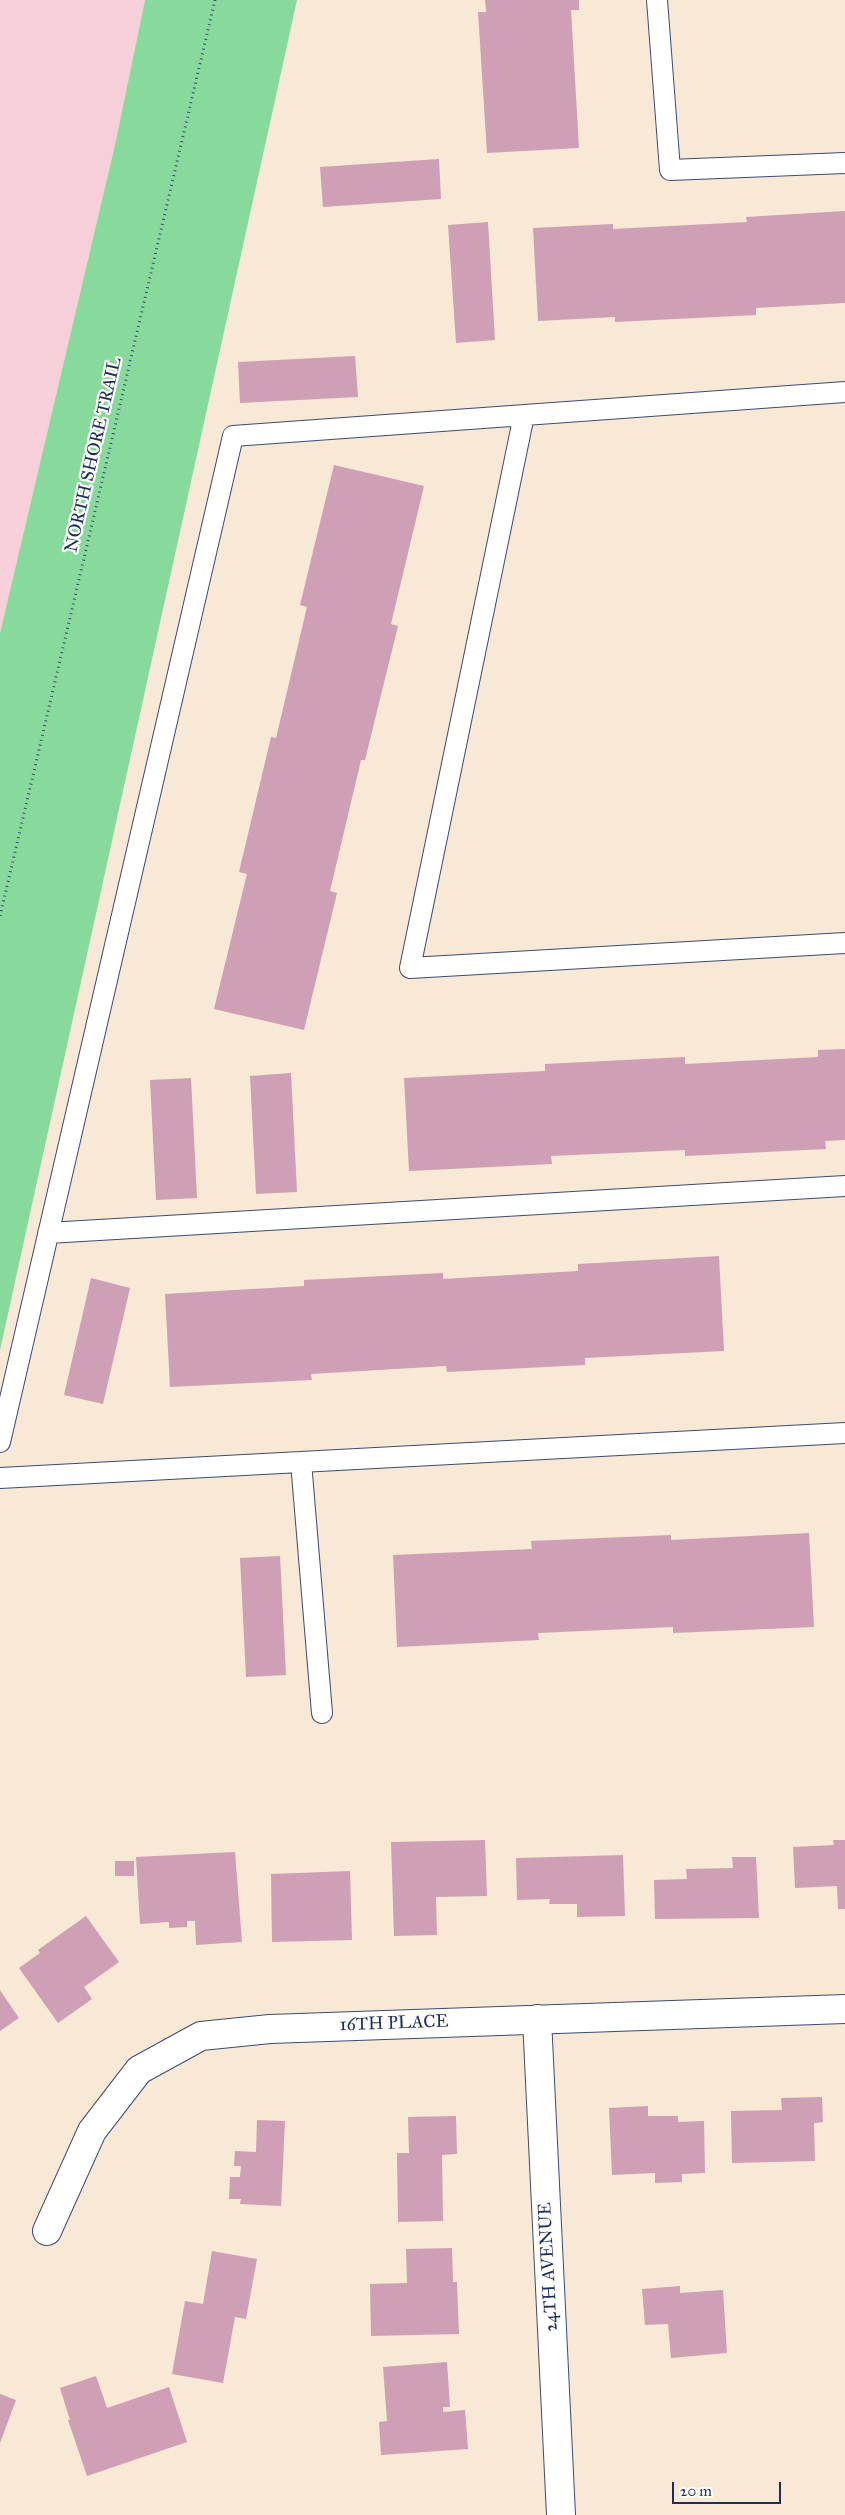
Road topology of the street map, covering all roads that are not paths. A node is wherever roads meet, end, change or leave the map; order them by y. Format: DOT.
graph roads {
  1 [pos="657,0"];
  2 [pos="845,163"];
  3 [pos="845,392"];
  4 [pos="524,415"];
  5 [pos="845,944"];
  6 [pos="845,1186"];
  7 [pos="48,1232"];
  8 [pos="845,1434"];
  9 [pos="0,1442"];
  10 [pos="301,1462"];
  11 [pos="0,1478"];
  12 [pos="322,1713"];
  13 [pos="845,2009"];
  14 [pos="537,2019"];
  15 [pos="47,2231"];
  16 [pos="561,2515"];
  1 -- 2 [label="lane"];
  3 -- 4 [label="lane"];
  4 -- 5 [label="lane"];
  4 -- 7 [label="lane"];
  6 -- 7 [label="lane"];
  7 -- 9 [label="lane"];
  8 -- 10 [label="lane"];
  10 -- 11 [label="lane"];
  10 -- 12 [label="lane"];
  13 -- 14 [label="street, 16TH PLACE"];
  14 -- 15 [label="street, 16TH PLACE"];
  14 -- 16 [label="street, 24TH AVENUE"];
}
